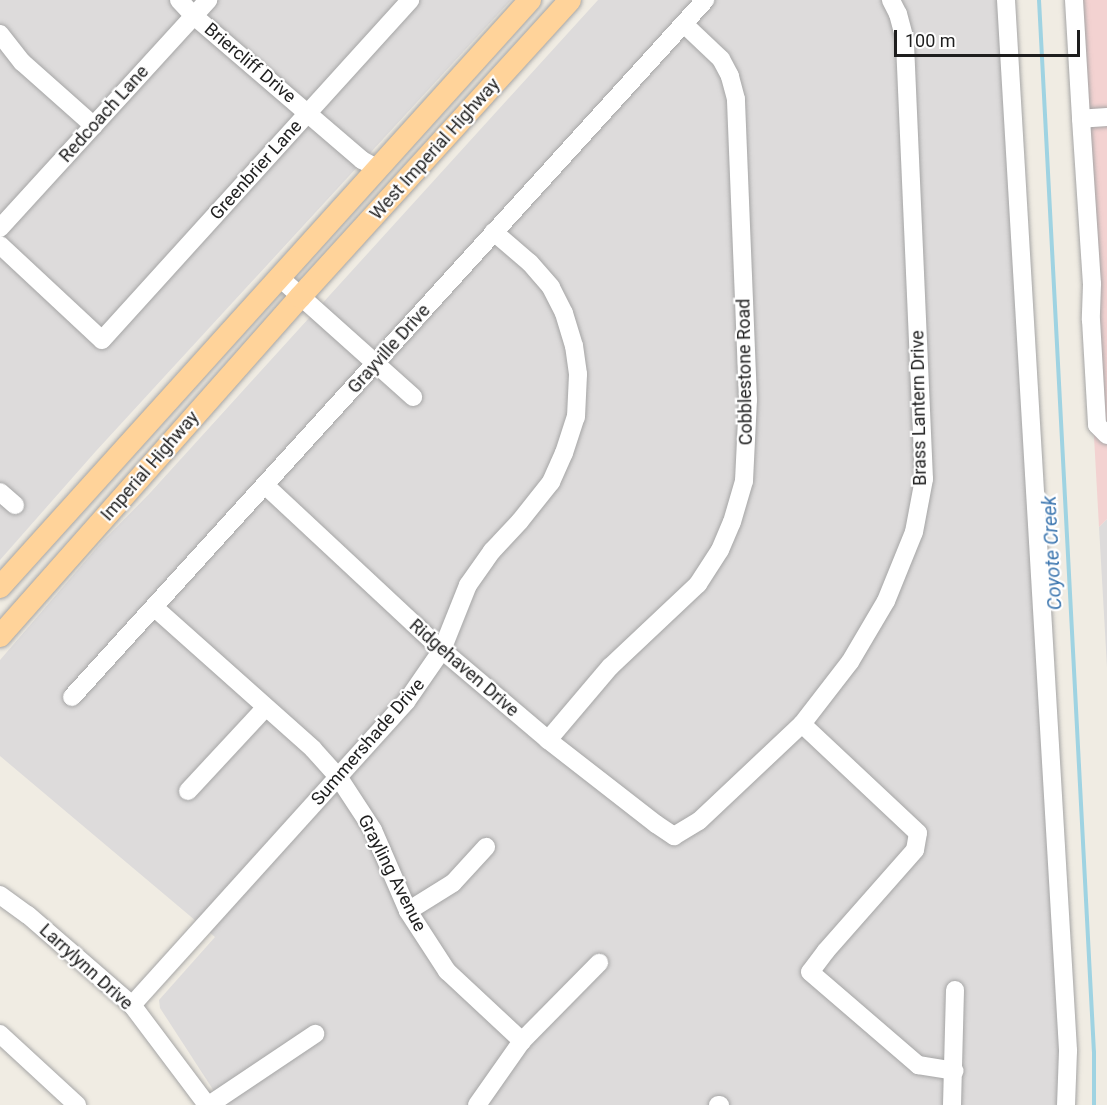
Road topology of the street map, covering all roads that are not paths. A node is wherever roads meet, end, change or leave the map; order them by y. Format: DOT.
graph roads {
  1 [pos="179,0"];
  2 [pos="208,0"];
  3 [pos="410,0"];
  4 [pos="530,0"];
  5 [pos="570,0"];
  6 [pos="705,0"];
  7 [pos="891,0"];
  8 [pos="1006,0"];
  9 [pos="1074,0"];
  10 [pos="194,16"];
  11 [pos="684,24"];
  12 [pos="0,34"];
  13 [pos="309,112"];
  14 [pos="1107,117"];
  15 [pos="1081,119"];
  16 [pos="94,126"];
  17 [pos="370,164"];
  18 [pos="0,228"];
  19 [pos="494,232"];
  20 [pos="0,245"];
  21 [pos="341,252"];
  22 [pos="279,277"];
  23 [pos="1099,284"];
  24 [pos="300,297"];
  25 [pos="376,365"];
  26 [pos="412,397"];
  27 [pos="1107,435"];
  28 [pos="266,486"];
  29 [pos="0,492"];
  30 [pos="15,506"];
  31 [pos="0,587"];
  32 [pos="155,608"];
  33 [pos="0,636"];
  34 [pos="442,650"];
  35 [pos="72,697"];
  36 [pos="265,708"];
  37 [pos="802,724"];
  38 [pos="548,740"];
  39 [pos="339,778"];
  40 [pos="188,791"];
  41 [pos="674,836"];
  42 [pos="486,847"];
  43 [pos="0,896"];
  44 [pos="408,911"];
  45 [pos="599,963"];
  46 [pos="955,990"];
  47 [pos="132,1005"];
  48 [pos="0,1034"];
  49 [pos="315,1035"];
  50 [pos="522,1041"];
  51 [pos="955,1071"];
  52 [pos="77,1105"];
  53 [pos="208,1105"];
  54 [pos="477,1105"];
  55 [pos="952,1105"];
  56 [pos="1066,1105"];
  1 -- 10 [label="street, Briercliff Drive"];
  2 -- 10 [label="street, Redcoach Lane"];
  3 -- 13 [label="street, Greenbrier Lane"];
  4 -- 17 [label="main road, West Imperial Highway"];
  5 -- 21 [label="main road, West Imperial Highway"];
  6 -- 11 [label="street, Grayville Drive"];
  7 -- 37 [label="street, Brass Lantern Drive"];
  8 -- 56 [label="street"];
  9 -- 15 [label="street"];
  10 -- 13 [label="street, Briercliff Drive"];
  10 -- 16 [label="street, Redcoach Lane"];
  11 -- 19 [label="street, Grayville Drive"];
  11 -- 38 [label="street, Cobblestone Road"];
  12 -- 16 [label="street"];
  13 -- 17 [label="street, Briercliff Drive"];
  13 -- 20 [label="street, Greenbrier Lane"];
  14 -- 15 [label="street"];
  15 -- 23 [label="street"];
  16 -- 18 [label="street, Redcoach Lane"];
  17 -- 21 [label="main road"];
  17 -- 22 [label="main road, West Imperial Highway"];
  19 -- 25 [label="street, Grayville Drive"];
  19 -- 34 [label="street, Summershade Drive"];
  21 -- 24 [label="main road, West Imperial Highway"];
  22 -- 24 [label="street"];
  22 -- 31 [label="main road, Imperial Highway"];
  23 -- 27 [label="street"];
  24 -- 25 [label="street"];
  24 -- 33 [label="main road, Imperial Highway"];
  25 -- 26 [label="street"];
  25 -- 28 [label="street, Grayville Drive"];
  28 -- 32 [label="street, Grayville Drive"];
  28 -- 34 [label="street, Ridgehaven Drive"];
  29 -- 30 [label="street"];
  32 -- 35 [label="street, Grayville Drive"];
  32 -- 36 [label="street, Grayling Avenue"];
  34 -- 38 [label="street, Ridgehaven Drive"];
  34 -- 39 [label="street, Summershade Drive"];
  36 -- 39 [label="street, Grayling Avenue"];
  36 -- 40 [label="street"];
  37 -- 41 [label="street, Brass Lantern Drive"];
  37 -- 51 [label="street"];
  38 -- 41 [label="street, Ridgehaven Drive"];
  39 -- 44 [label="street, Grayling Avenue"];
  39 -- 47 [label="street, Summershade Drive"];
  42 -- 44 [label="street"];
  43 -- 47 [label="street, Larrylynn Drive"];
  44 -- 50 [label="street, Grayling Avenue"];
  45 -- 50 [label="street"];
  46 -- 51 [label="street"];
  47 -- 53 [label="street, Larrylynn Drive"];
  48 -- 52 [label="street"];
  49 -- 53 [label="street"];
  50 -- 54 [label="street"];
  51 -- 55 [label="street"];
}
